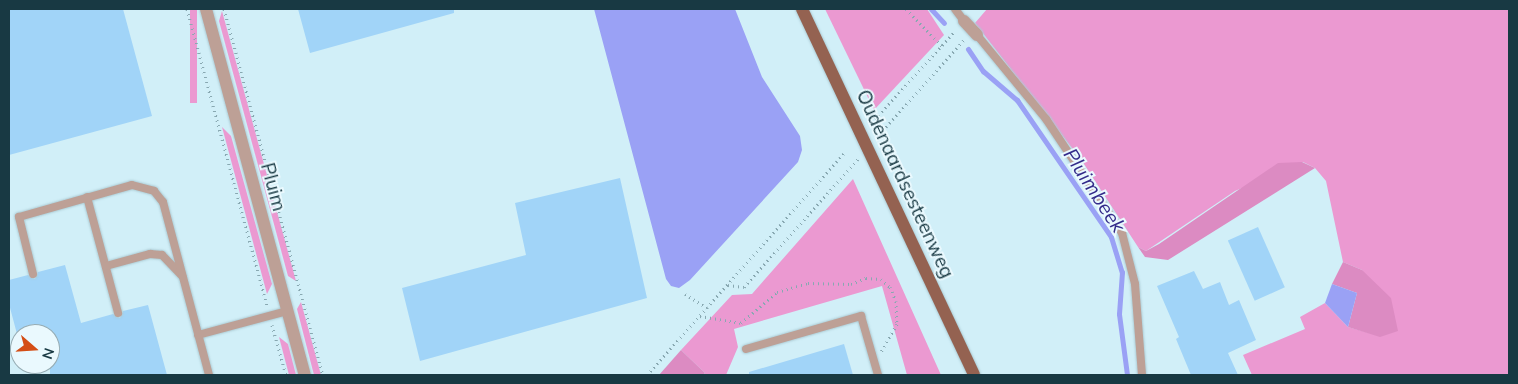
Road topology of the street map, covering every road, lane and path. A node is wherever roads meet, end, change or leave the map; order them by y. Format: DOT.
graph roads {
  1 [pos="187,9"];
  2 [pos="206,9"];
  3 [pos="224,9"];
  4 [pos="802,9"];
  5 [pos="906,9"];
  6 [pos="955,9"];
  7 [pos="964,21"];
  8 [pos="952,35"];
  9 [pos="977,35"];
  10 [pos="942,46"];
  11 [pos="875,119"];
  12 [pos="867,148"];
  13 [pos="845,152"];
  14 [pos="87,197"];
  15 [pos="106,266"];
  16 [pos="33,274"];
  17 [pos="183,277"];
  18 [pos="728,285"];
  19 [pos="685,294"];
  20 [pos="707,308"];
  21 [pos="287,311"];
  22 [pos="118,313"];
  23 [pos="270,316"];
  24 [pos="700,316"];
  25 [pos="198,335"];
  26 [pos="746,349"];
  27 [pos="873,357"];
  28 [pos="209,375"];
  29 [pos="286,375"];
  30 [pos="305,375"];
  31 [pos="324,375"];
  32 [pos="647,375"];
  33 [pos="878,375"];
  34 [pos="974,375"];
  35 [pos="1142,375"];
  1 -- 23 [label="path"];
  2 -- 21 [label="street, Pluim"];
  3 -- 31 [label="path"];
  4 -- 12 [label="main road, Oudenaardsesteenweg"];
  5 -- 10 [label="path"];
  6 -- 7 [label="lane"];
  7 -- 9 [label="street"];
  8 -- 10 [label="path"];
  9 -- 12 [label="path"];
  9 -- 35 [label="lane"];
  10 -- 11 [label="path"];
  12 -- 18 [label="path"];
  12 -- 34 [label="main road, Oudenaardsesteenweg"];
  13 -- 18 [label="path"];
  14 -- 15 [label="lane"];
  14 -- 16 [label="lane"];
  14 -- 17 [label="lane"];
  15 -- 17 [label="lane"];
  15 -- 22 [label="lane"];
  17 -- 25 [label="lane"];
  18 -- 20 [label="path"];
  19 -- 20 [label="path"];
  20 -- 24 [label="path"];
  21 -- 23 [label="lane"];
  21 -- 30 [label="street, Pluim"];
  23 -- 25 [label="lane"];
  23 -- 29 [label="path"];
  24 -- 27 [label="path"];
  24 -- 32 [label="path"];
  25 -- 28 [label="lane"];
  26 -- 27 [label="lane"];
  27 -- 33 [label="lane"];
}
